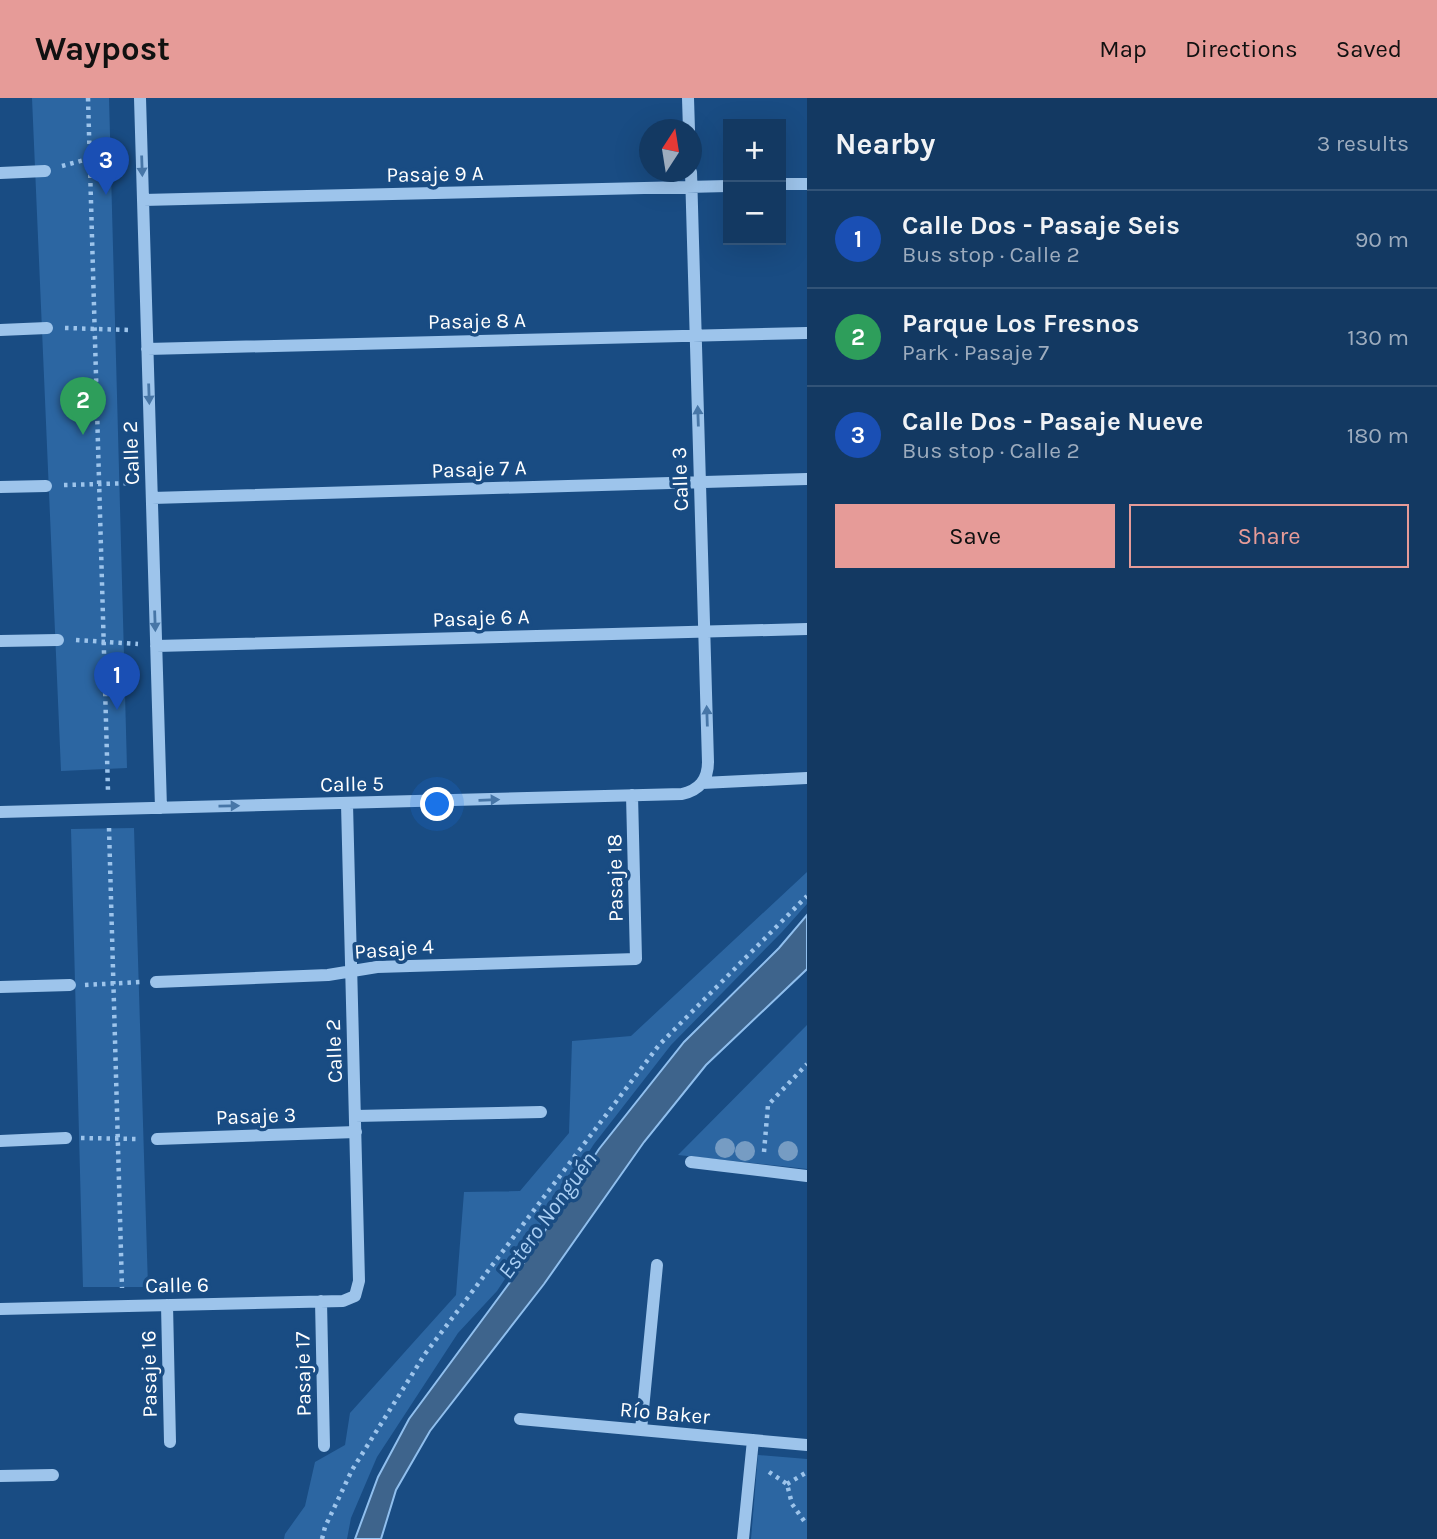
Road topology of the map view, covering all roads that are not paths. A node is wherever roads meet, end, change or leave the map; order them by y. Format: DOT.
graph roads {
  1 [pos="140,98"];
  2 [pos="688,98"];
  3 [pos="689,119"];
  4 [pos="45,172"];
  5 [pos="0,173"];
  6 [pos="691,182"];
  7 [pos="786,184"];
  8 [pos="807,184"];
  9 [pos="723,186"];
  10 [pos="691,187"];
  11 [pos="143,200"];
  12 [pos="47,328"];
  13 [pos="0,330"];
  14 [pos="807,333"];
  15 [pos="695,335"];
  16 [pos="147,349"];
  17 [pos="807,479"];
  18 [pos="700,482"];
  19 [pos="46,486"];
  20 [pos="0,487"];
  21 [pos="152,498"];
  22 [pos="807,629"];
  23 [pos="704,631"];
  24 [pos="58,640"];
  25 [pos="0,641"];
  26 [pos="156,646"];
  27 [pos="807,778"];
  28 [pos="702,783"];
  29 [pos="632,796"];
  30 [pos="347,804"];
  31 [pos="160,808"];
  32 [pos="0,812"];
  33 [pos="636,959"];
  34 [pos="351,971"];
  35 [pos="156,982"];
  36 [pos="70,985"];
  37 [pos="0,987"];
  38 [pos="541,1112"];
  39 [pos="355,1116"];
  40 [pos="355,1132"];
  41 [pos="66,1138"];
  42 [pos="158,1139"];
  43 [pos="0,1141"];
  44 [pos="691,1162"];
  45 [pos="807,1176"];
  46 [pos="657,1265"];
  47 [pos="355,1296"];
  48 [pos="321,1301"];
  49 [pos="167,1305"];
  50 [pos="0,1309"];
  51 [pos="520,1419"];
  52 [pos="641,1430"];
  53 [pos="752,1440"];
  54 [pos="170,1442"];
  55 [pos="807,1445"];
  56 [pos="324,1446"];
  57 [pos="53,1475"];
  58 [pos="0,1476"];
  59 [pos="743,1539"];
  1 -- 11 [label="street, Calle 2, one-way"];
  2 -- 3 [label="street"];
  4 -- 5 [label="street"];
  6 -- 10 [label="street, Calle 3"];
  7 -- 8 [label="street"];
  9 -- 10 [label="street, Pasaje 9 A"];
  10 -- 11 [label="street, Pasaje 9 A"];
  10 -- 15 [label="street, Calle 3"];
  11 -- 16 [label="street, Calle 2"];
  12 -- 13 [label="street"];
  14 -- 15 [label="street, Pasaje 8 A"];
  15 -- 16 [label="street, Pasaje 8 A"];
  18 -- 15 [label="street, Calle 3, one-way"];
  16 -- 21 [label="street, Calle 2, one-way"];
  17 -- 18 [label="street, Pasaje 7 A"];
  18 -- 21 [label="street, Pasaje 7 A"];
  18 -- 23 [label="street, Calle 3"];
  19 -- 20 [label="street"];
  21 -- 26 [label="street, Calle 2, one-way"];
  22 -- 23 [label="street, Pasaje 6 A"];
  23 -- 26 [label="street, Pasaje 6 A"];
  28 -- 23 [label="street, Calle 3, one-way"];
  24 -- 25 [label="street"];
  26 -- 31 [label="street, Calle 2"];
  27 -- 28 [label="street, Calle 5"];
  28 -- 29 [label="street, Calle 5"];
  30 -- 29 [label="street, Calle 5, one-way"];
  29 -- 33 [label="street, Pasaje 18"];
  31 -- 30 [label="street, Calle 5, one-way"];
  30 -- 34 [label="street, Calle 2"];
  31 -- 32 [label="street, Calle 5"];
  33 -- 34 [label="street, Pasaje 4"];
  34 -- 35 [label="street, Pasaje 4"];
  34 -- 39 [label="street, Calle 2"];
  36 -- 37 [label="street"];
  38 -- 39 [label="street"];
  39 -- 40 [label="street, Calle 2"];
  40 -- 42 [label="street, Pasaje 3"];
  40 -- 47 [label="street, Calle 2"];
  41 -- 43 [label="street"];
  44 -- 45 [label="street"];
  46 -- 52 [label="street"];
  47 -- 48 [label="street, Calle 6"];
  48 -- 49 [label="street, Calle 6"];
  48 -- 56 [label="street, Pasaje 17"];
  49 -- 50 [label="street, Calle 6"];
  49 -- 54 [label="street, Pasaje 16"];
  51 -- 52 [label="street, Río Baker"];
  52 -- 53 [label="street, Río Baker"];
  53 -- 55 [label="street, Río Baker"];
  53 -- 59 [label="street"];
  57 -- 58 [label="street"];
}
